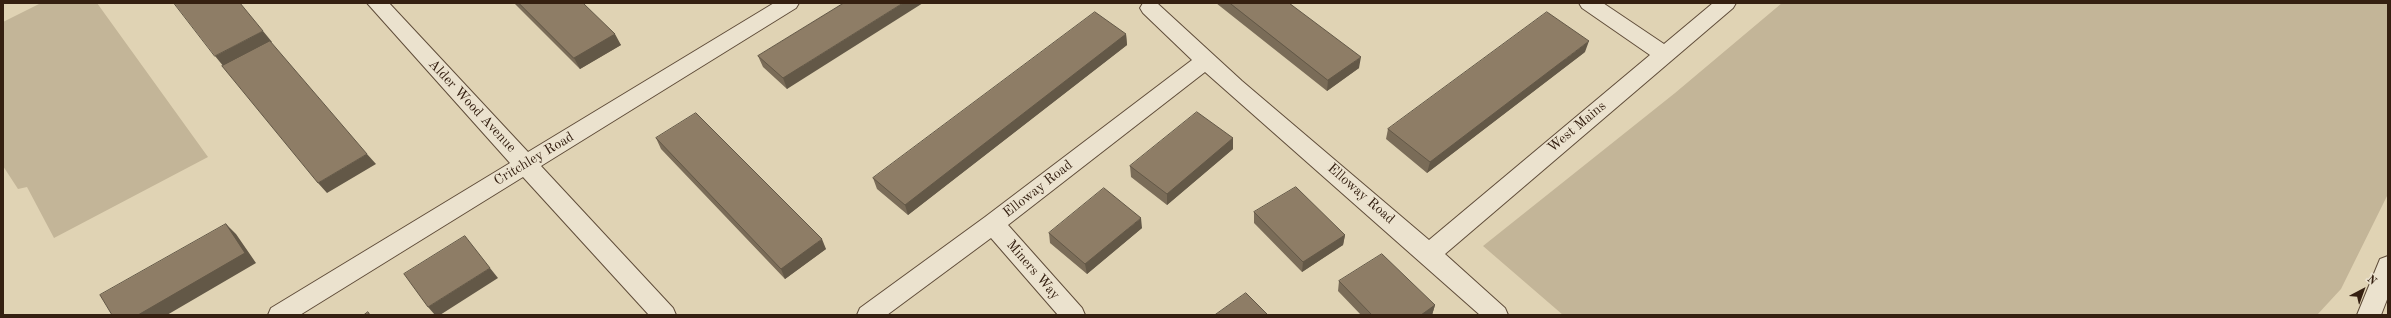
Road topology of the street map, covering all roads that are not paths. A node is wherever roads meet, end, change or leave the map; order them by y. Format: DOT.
graph roads {
  1 [pos="377,3"];
  2 [pos="789,3"];
  3 [pos="1589,3"];
  4 [pos="1726,3"];
  5 [pos="1150,8"];
  6 [pos="1663,54"];
  7 [pos="1205,61"];
  8 [pos="525,164"];
  9 [pos="993,224"];
  10 [pos="1430,253"];
  11 [pos="2388,266"];
  12 [pos="280,315"];
  13 [pos="664,315"];
  14 [pos="869,315"];
  15 [pos="1073,315"];
  16 [pos="1496,315"];
  17 [pos="2369,315"];
  1 -- 8 [label="street, Alder Wood Avenue"];
  2 -- 8 [label="street, Critchley Road"];
  3 -- 6 [label="street"];
  4 -- 6 [label="street, West Mains"];
  5 -- 7 [label="street, Elloway Road"];
  6 -- 10 [label="street, West Mains"];
  7 -- 9 [label="street, Elloway Road"];
  7 -- 10 [label="street, Elloway Road"];
  8 -- 12 [label="street, Critchley Road"];
  8 -- 13 [label="street, Alder Wood Avenue"];
  9 -- 14 [label="street, Elloway Road"];
  9 -- 15 [label="street, Miners Way"];
  10 -- 16 [label="street, Elloway Road"];
  11 -- 17 [label="street"];
}
